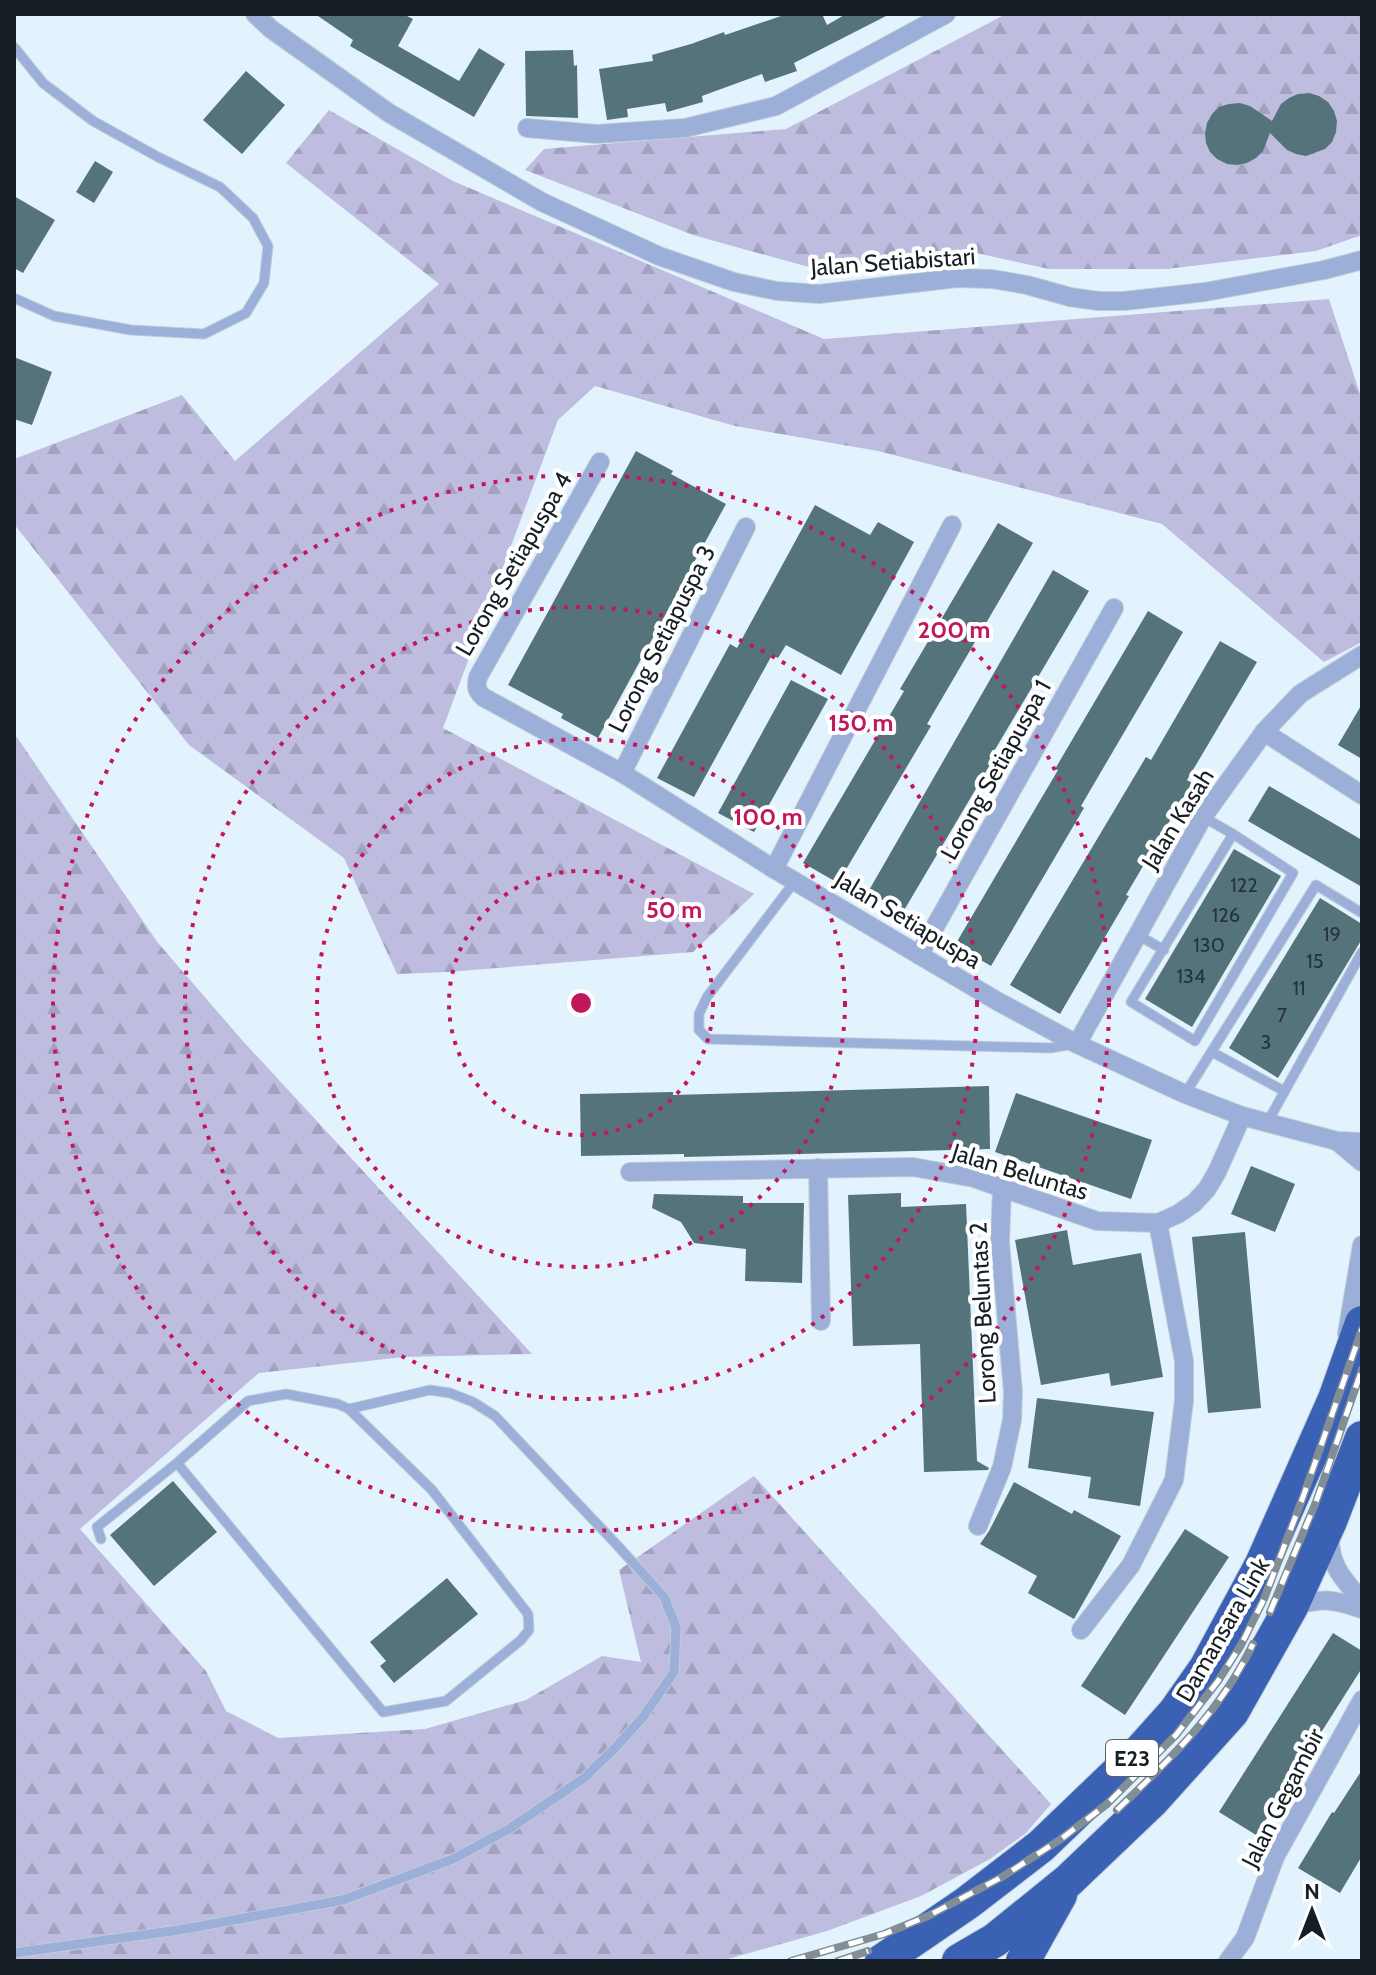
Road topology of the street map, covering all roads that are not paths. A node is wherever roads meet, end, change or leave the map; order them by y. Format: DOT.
graph roads {
  1 [pos="255,14"];
  2 [pos="946,14"];
  3 [pos="14,47"];
  4 [pos="527,128"];
  5 [pos="1362,260"];
  6 [pos="14,298"];
  7 [pos="600,462"];
  8 [pos="952,525"];
  9 [pos="746,527"];
  10 [pos="1114,608"];
  11 [pos="1362,655"];
  12 [pos="477,692"];
  13 [pos="1264,732"];
  14 [pos="622,773"];
  15 [pos="1362,795"];
  16 [pos="1203,817"];
  17 [pos="1233,834"];
  18 [pos="774,869"];
  19 [pos="795,881"];
  20 [pos="1362,913"];
  21 [pos="1138,935"];
  22 [pos="1164,950"];
  23 [pos="1362,952"];
  24 [pos="919,955"];
  25 [pos="1077,1044"];
  26 [pos="1212,1052"];
  27 [pos="1284,1091"];
  28 [pos="1185,1094"];
  29 [pos="1242,1116"];
  30 [pos="1267,1123"];
  31 [pos="1337,1141"];
  32 [pos="1362,1142"];
  33 [pos="1362,1162"];
  34 [pos="818,1168"];
  35 [pos="630,1172"];
  36 [pos="1002,1188"];
  37 [pos="1158,1223"];
  38 [pos="1362,1245"];
  39 [pos="821,1321"];
  40 [pos="1362,1323"];
  41 [pos="1335,1399"];
  42 [pos="349,1409"];
  43 [pos="1362,1438"];
  44 [pos="177,1463"];
  45 [pos="1330,1521"];
  46 [pos="978,1526"];
  47 [pos="101,1539"];
  48 [pos="1362,1601"];
  49 [pos="1291,1607"];
  50 [pos="1362,1609"];
  51 [pos="1081,1630"];
  52 [pos="1359,1712"];
  53 [pos="1068,1881"];
  54 [pos="14,1953"];
  55 [pos="882,1961"];
  56 [pos="959,1961"];
  57 [pos="1023,1961"];
  58 [pos="1228,1961"];
  1 -- 5 [label="street, Jalan Setiabistari"];
  2 -- 4 [label="street"];
  3 -- 6 [label="lane"];
  7 -- 12 [label="street, Lorong Setiapuspa 4"];
  8 -- 18 [label="street"];
  9 -- 14 [label="street, Lorong Setiapuspa 3"];
  10 -- 24 [label="street, Lorong Setiapuspa 1"];
  11 -- 13 [label="street, Jalan Kasah"];
  12 -- 14 [label="street, Jalan Setiapuspa"];
  13 -- 15 [label="street"];
  13 -- 16 [label="street, Jalan Kasah"];
  14 -- 18 [label="street, Jalan Setiapuspa"];
  16 -- 17 [label="lane"];
  16 -- 21 [label="street, Jalan Kasah"];
  17 -- 22 [label="lane"];
  17 -- 22 [label="lane"];
  18 -- 19 [label="street, Jalan Setiapuspa"];
  19 -- 24 [label="street, Jalan Setiapuspa"];
  19 -- 25 [label="lane"];
  20 -- 26 [label="lane"];
  21 -- 22 [label="lane"];
  21 -- 25 [label="street, Jalan Kasah"];
  23 -- 27 [label="lane"];
  24 -- 25 [label="street, Jalan Setiapuspa"];
  25 -- 28 [label="street, Jalan Setiapuspa"];
  26 -- 27 [label="lane"];
  26 -- 28 [label="lane"];
  27 -- 30 [label="lane"];
  28 -- 29 [label="street, Jalan Setiapuspa"];
  29 -- 30 [label="street, Jalan Setiapuspa"];
  29 -- 37 [label="street"];
  30 -- 31 [label="street, Jalan Setiapuspa"];
  31 -- 32 [label="street, Jalan Setiapuspa"];
  31 -- 33 [label="street, Jalan Setiapuspa"];
  34 -- 35 [label="street, Jalan Beluntas"];
  34 -- 36 [label="street, Jalan Beluntas"];
  34 -- 39 [label="street"];
  36 -- 37 [label="street, Jalan Beluntas"];
  36 -- 46 [label="street, Lorong Beluntas 2"];
  37 -- 51 [label="street"];
  38 -- 41 [label="street"];
  40 -- 41 [label="highway, Damansara Link / E23"];
  41 -- 55 [label="highway, Damansara Link / E23"];
  42 -- 44 [label="lane"];
  42 -- 44 [label="lane"];
  42 -- 54 [label="lane"];
  43 -- 45 [label="highway, Damansara Link / E23"];
  44 -- 47 [label="lane"];
  45 -- 48 [label="street"];
  45 -- 49 [label="highway, Damansara Link / E23"];
  49 -- 50 [label="street"];
  49 -- 53 [label="highway, Damansara Link / E23"];
  52 -- 58 [label="street, Jalan Gegambir"];
  53 -- 56 [label="highway, Damansara Link / E23"];
  53 -- 57 [label="highway"];
}
